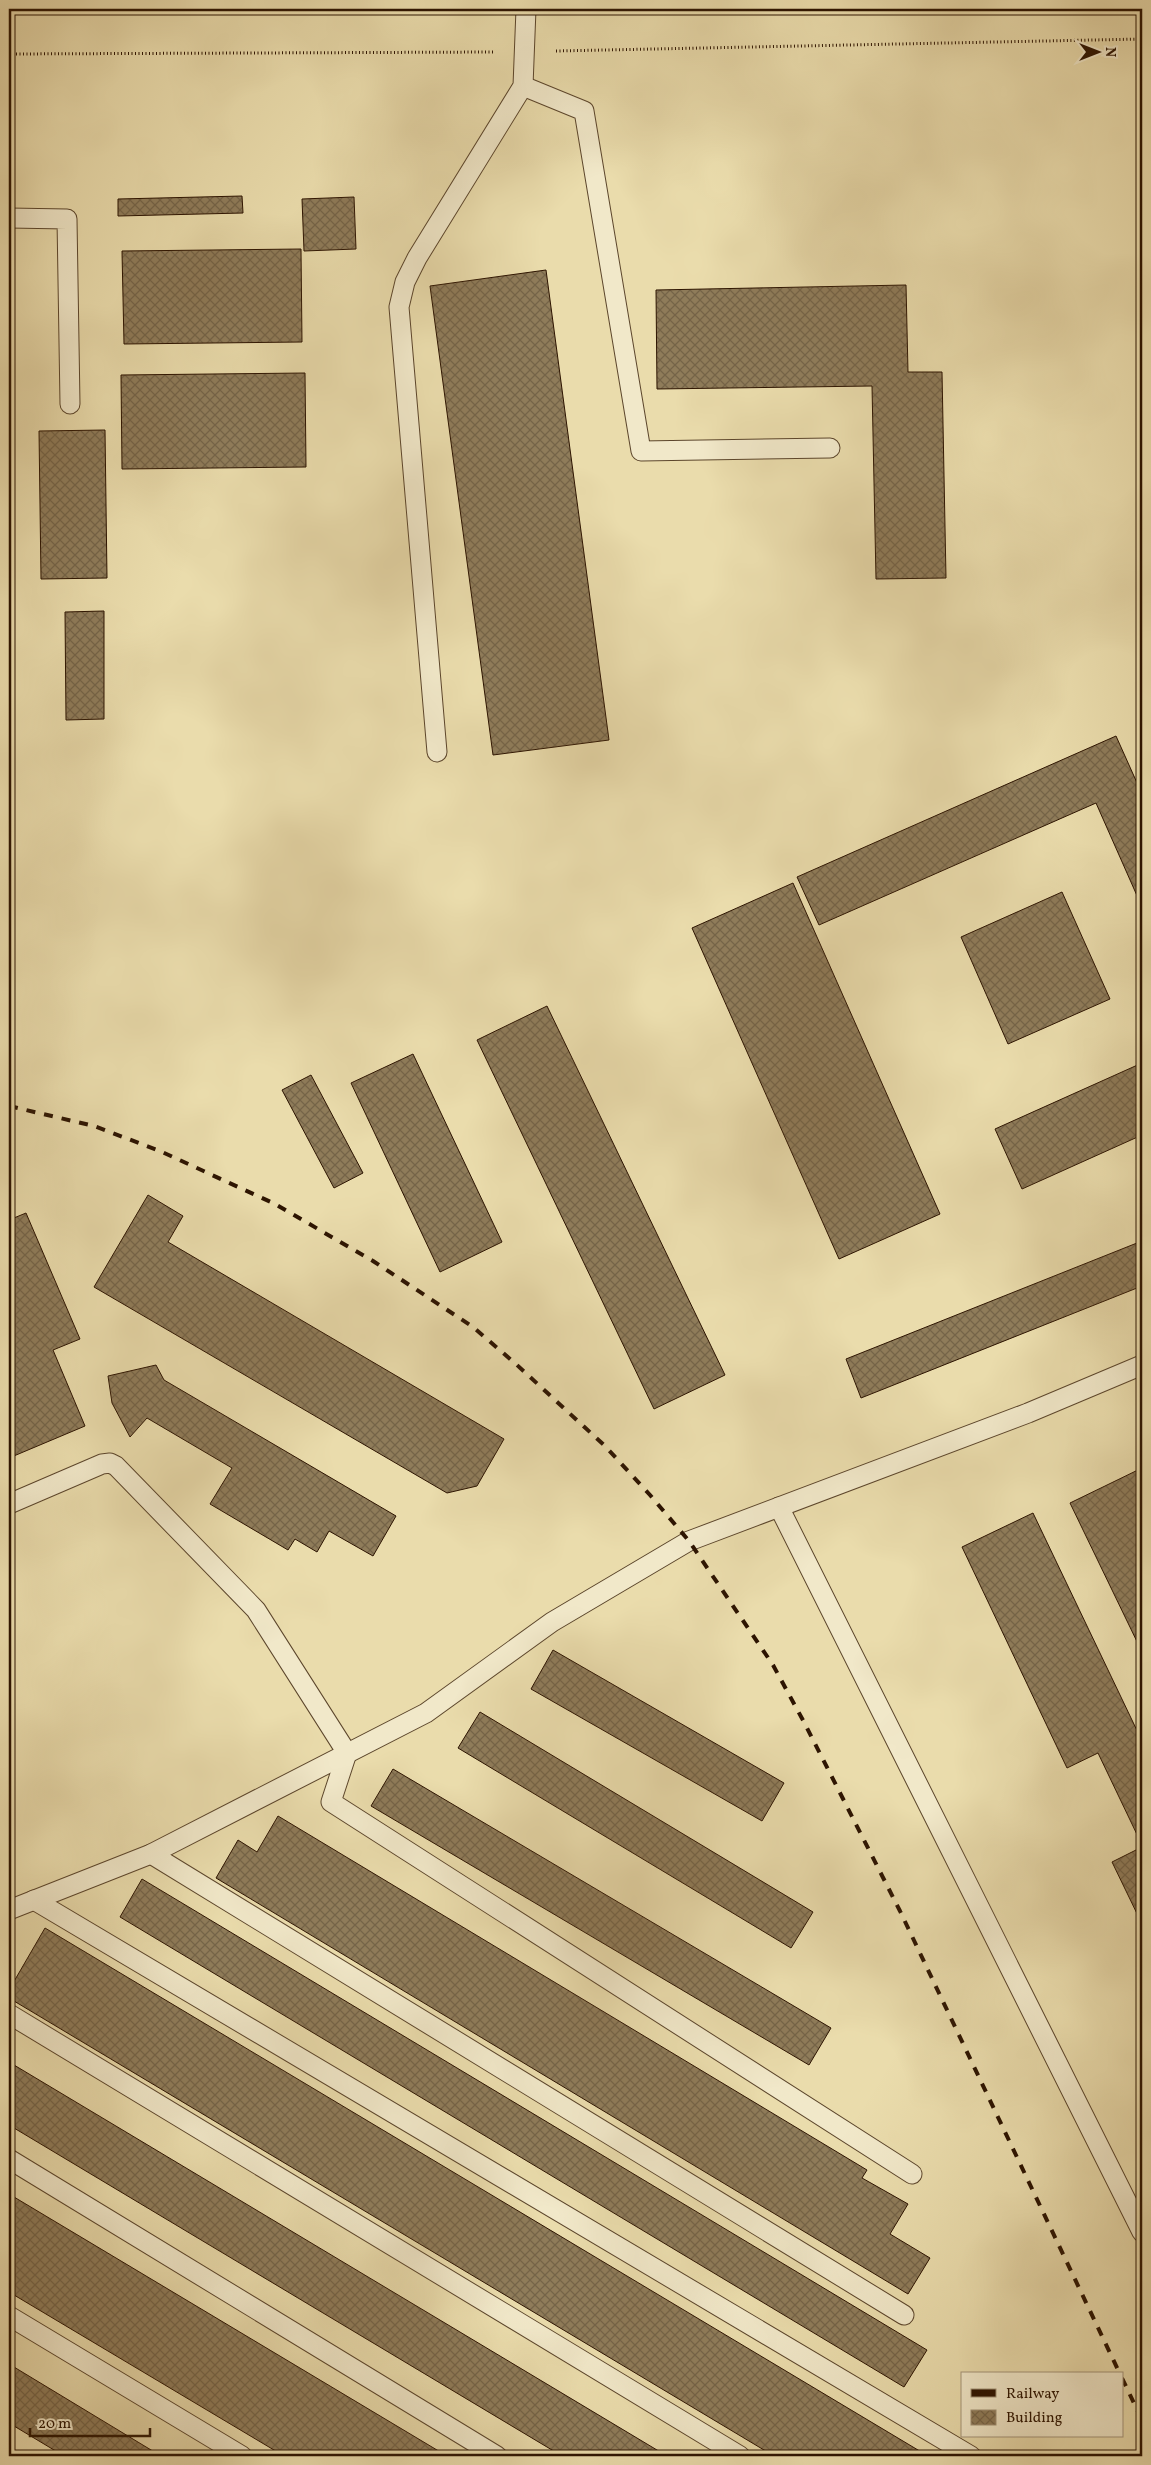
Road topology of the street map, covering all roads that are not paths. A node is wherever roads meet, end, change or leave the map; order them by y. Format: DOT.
graph roads {
  1 [pos="526,9"];
  2 [pos="523,86"];
  3 [pos="9,218"];
  4 [pos="70,404"];
  5 [pos="830,448"];
  6 [pos="437,752"];
  7 [pos="1142,1365"];
  8 [pos="9,1504"];
  9 [pos="779,1507"];
  10 [pos="347,1753"];
  11 [pos="151,1854"];
  12 [pos="34,1900"];
  13 [pos="9,1910"];
  14 [pos="9,2014"];
  15 [pos="9,2159"];
  16 [pos="912,2174"];
  17 [pos="1142,2232"];
  18 [pos="904,2315"];
  19 [pos="9,2316"];
  20 [pos="242,2456"];
  21 [pos="497,2456"];
  22 [pos="740,2456"];
  23 [pos="971,2456"];
  1 -- 2 [label="lane"];
  2 -- 5 [label="lane"];
  2 -- 6 [label="lane"];
  3 -- 4 [label="lane"];
  7 -- 9 [label="lane"];
  8 -- 10 [label="lane"];
  9 -- 10 [label="lane"];
  9 -- 17 [label="lane"];
  10 -- 11 [label="lane"];
  10 -- 16 [label="lane"];
  11 -- 12 [label="lane"];
  11 -- 18 [label="lane"];
  12 -- 13 [label="lane"];
  12 -- 23 [label="lane"];
  14 -- 22 [label="lane"];
  15 -- 21 [label="lane"];
  19 -- 20 [label="lane"];
}
